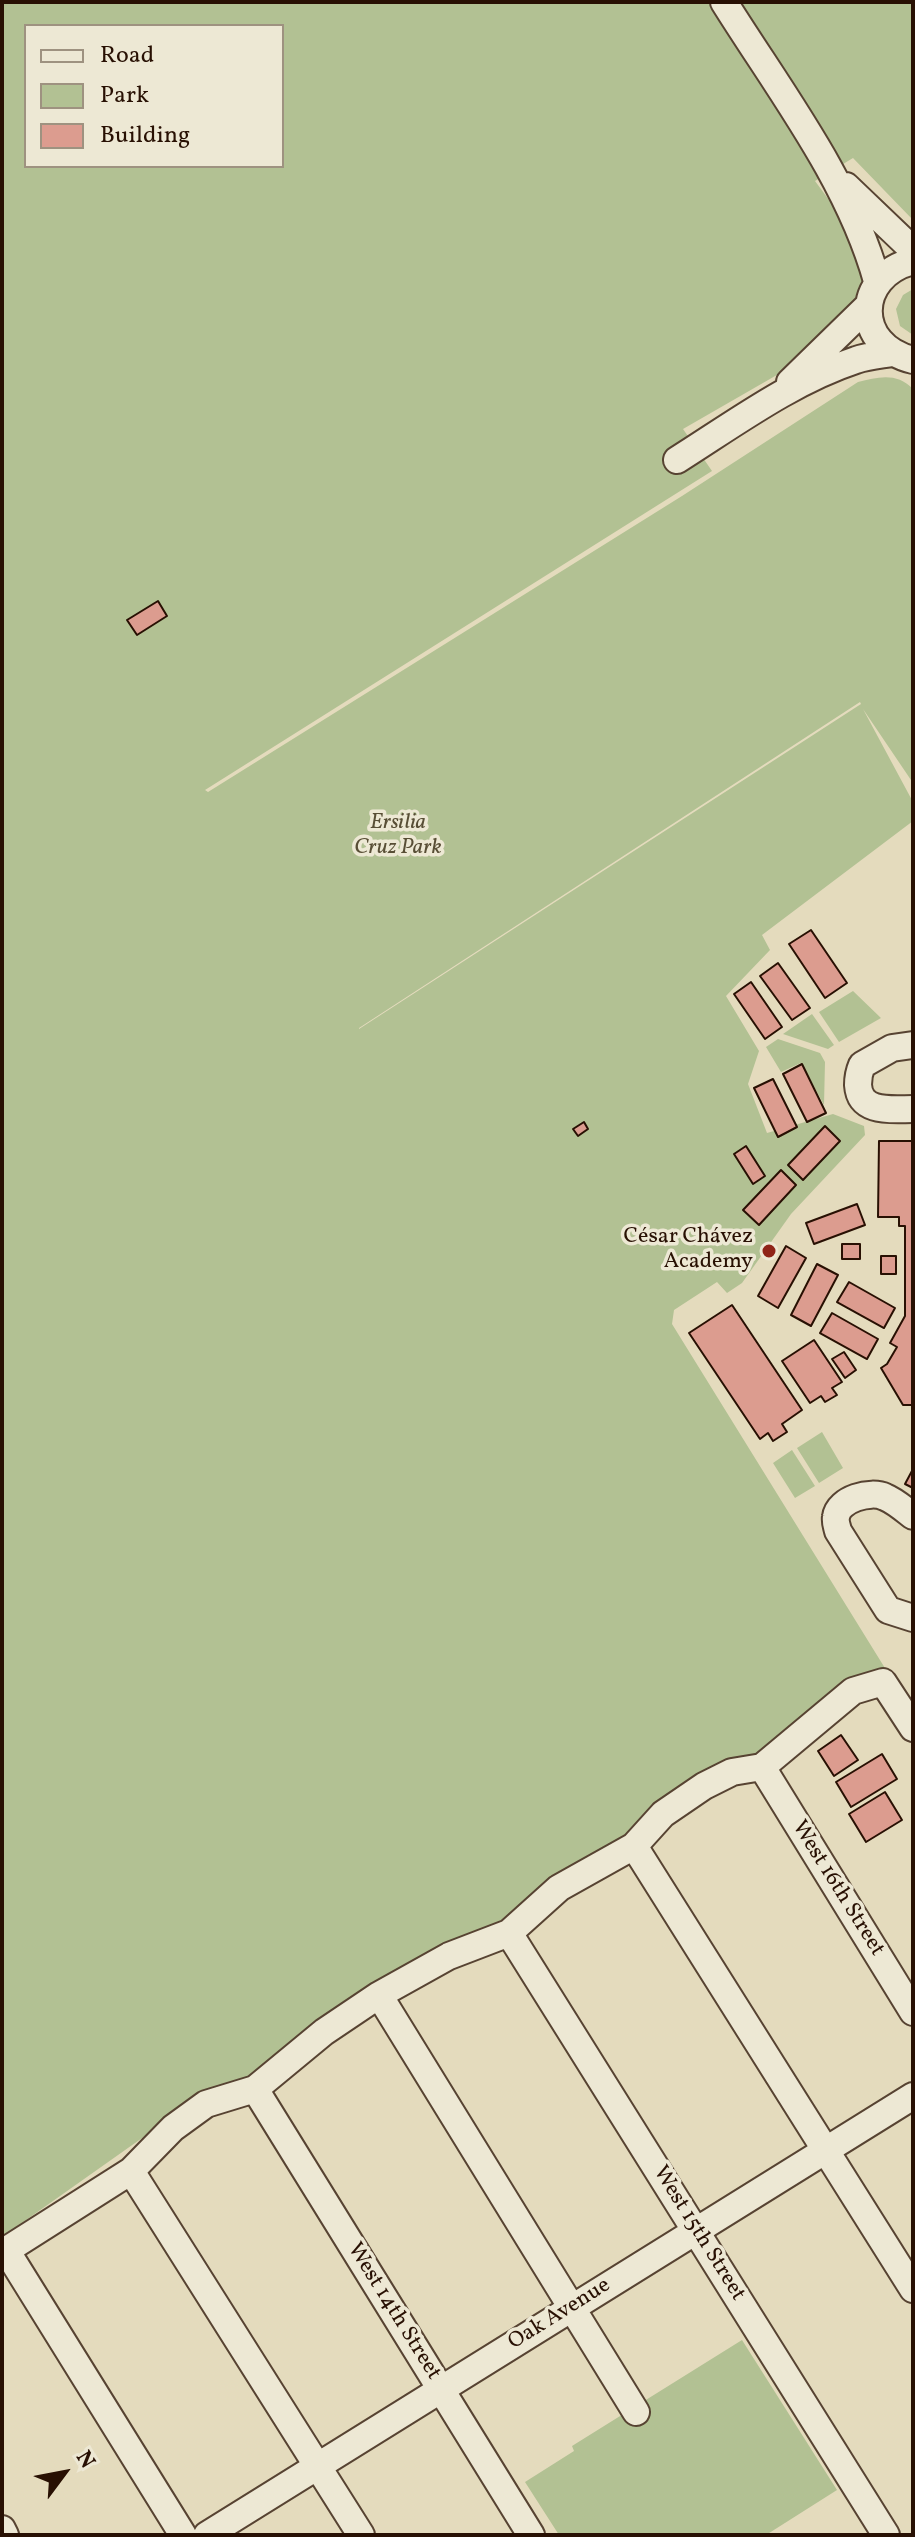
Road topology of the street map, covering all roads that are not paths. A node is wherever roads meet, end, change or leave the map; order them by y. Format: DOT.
graph roads {
  1 [pos="724,2"];
  2 [pos="825,162"];
  3 [pos="913,250"];
  4 [pos="913,261"];
  5 [pos="873,293"];
  6 [pos="903,356"];
  7 [pos="760,408"];
  8 [pos="677,460"];
  9 [pos="913,1045"];
  10 [pos="913,1109"];
  11 [pos="913,1516"];
  12 [pos="913,1618"];
  13 [pos="913,1728"];
  14 [pos="762,1767"];
  15 [pos="634,1846"];
  16 [pos="509,1933"];
  17 [pos="379,1995"];
  18 [pos="913,2012"];
  19 [pos="255,2089"];
  20 [pos="913,2096"];
  21 [pos="826,2150"];
  22 [pos="131,2171"];
  23 [pos="696,2230"];
  24 [pos="4,2252"];
  25 [pos="913,2289"];
  26 [pos="572,2307"];
  27 [pos="441,2389"];
  28 [pos="636,2412"];
  29 [pos="318,2466"];
  30 [pos="2,2529"];
  31 [pos="5,2535"];
  32 [pos="183,2535"];
  33 [pos="207,2535"];
  34 [pos="361,2535"];
  35 [pos="531,2535"];
  36 [pos="886,2535"];
  1 -- 2 [label="street"];
  2 -- 3 [label="street"];
  2 -- 5 [label="street"];
  4 -- 5 [label="street"];
  5 -- 6 [label="street"];
  5 -- 7 [label="street"];
  6 -- 7 [label="street"];
  7 -- 8 [label="street"];
  9 -- 10 [label="street"];
  11 -- 12 [label="street"];
  13 -- 14 [label="street"];
  14 -- 15 [label="street"];
  14 -- 18 [label="street, West 16th Street"];
  15 -- 16 [label="street"];
  15 -- 21 [label="street"];
  16 -- 17 [label="street"];
  16 -- 23 [label="street, West 15th Street"];
  17 -- 19 [label="street"];
  17 -- 26 [label="street"];
  19 -- 22 [label="street"];
  19 -- 27 [label="street, West 14th Street"];
  20 -- 21 [label="street, Oak Avenue"];
  21 -- 23 [label="street, Oak Avenue"];
  21 -- 25 [label="street"];
  22 -- 24 [label="street"];
  22 -- 29 [label="street"];
  23 -- 26 [label="street, Oak Avenue"];
  23 -- 36 [label="street, West 15th Street"];
  24 -- 32 [label="street"];
  26 -- 27 [label="street, Oak Avenue"];
  26 -- 28 [label="street"];
  27 -- 29 [label="street, Oak Avenue"];
  27 -- 35 [label="street, West 14th Street"];
  29 -- 33 [label="street, Oak Avenue"];
  29 -- 34 [label="street"];
  30 -- 31 [label="street"];
}
